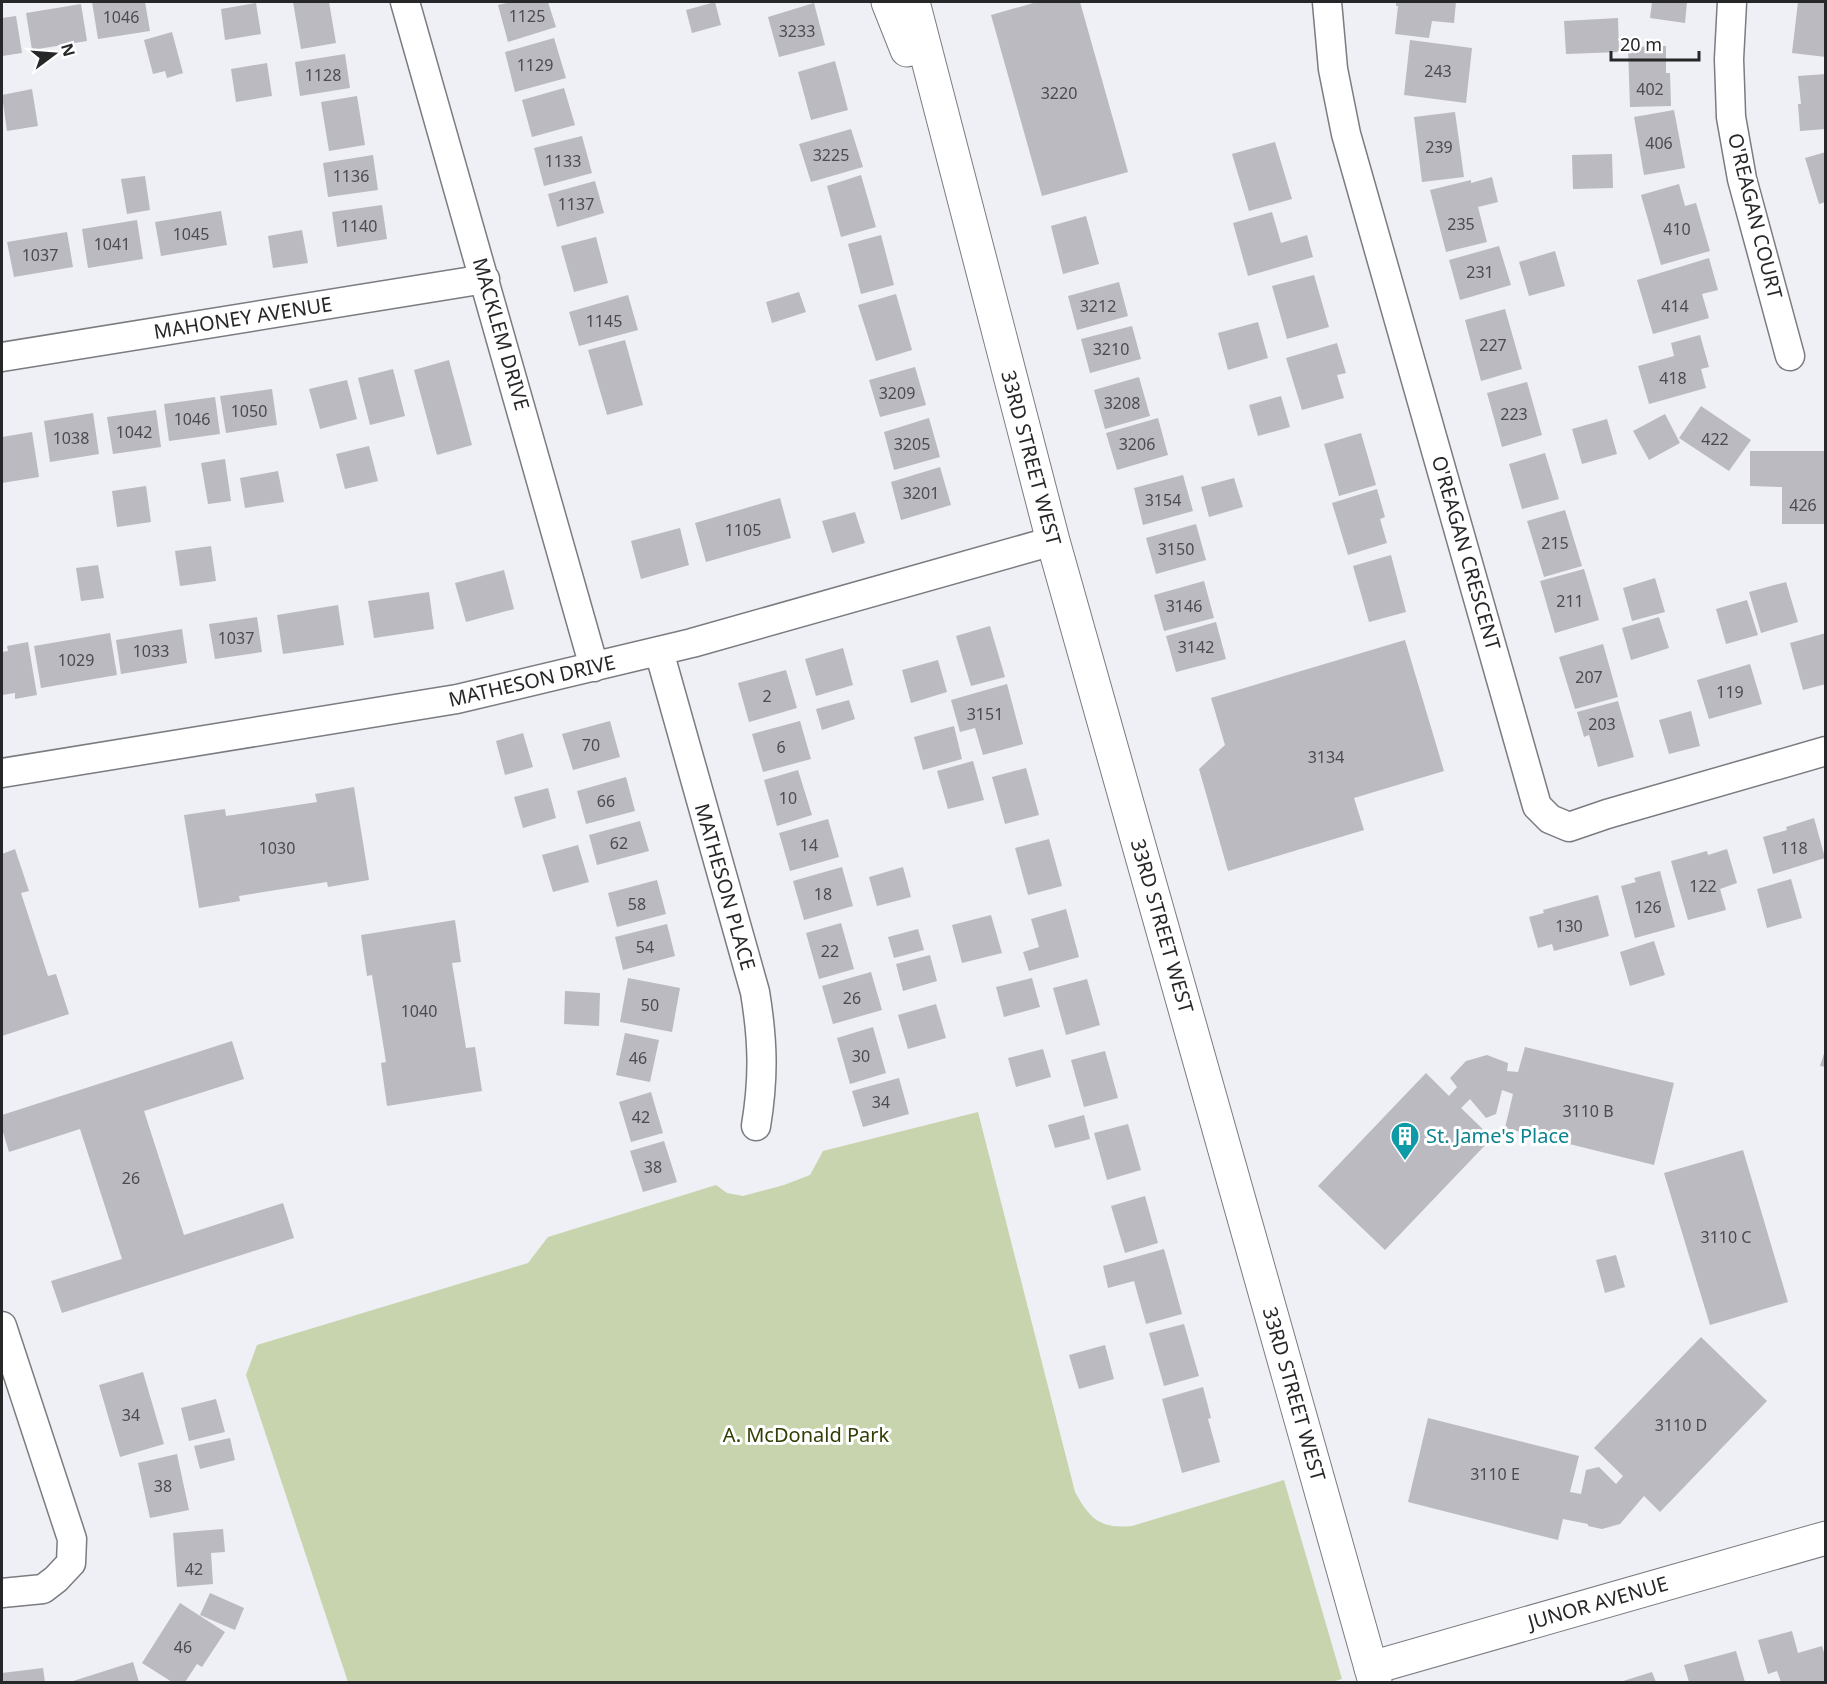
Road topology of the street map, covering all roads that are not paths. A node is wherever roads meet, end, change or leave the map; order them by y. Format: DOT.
graph roads {
  1 [pos="405,2"];
  2 [pos="888,2"];
  3 [pos="913,2"];
  4 [pos="1327,2"];
  5 [pos="1732,2"];
  6 [pos="955,168"];
  7 [pos="485,279"];
  8 [pos="1790,356"];
  9 [pos="2,357"];
  10 [pos="1053,542"];
  11 [pos="659,651"];
  12 [pos="594,667"];
  13 [pos="1826,751"];
  14 [pos="2,773"];
  15 [pos="756,1126"];
  16 [pos="2,1326"];
  17 [pos="1826,1538"];
  18 [pos="2,1593"];
  19 [pos="1373,1675"];
  1 -- 7 [label="street, MACKLEM DRIVE"];
  2 -- 6 [label="main road, 33RD STREET WEST"];
  3 -- 6 [label="main road, 33RD STREET WEST"];
  4 -- 13 [label="street, O'REAGAN CRESCENT"];
  5 -- 8 [label="street, O'REAGAN COURT"];
  6 -- 10 [label="main road, 33RD STREET WEST"];
  7 -- 9 [label="street, MAHONEY AVENUE"];
  7 -- 12 [label="street, MACKLEM DRIVE"];
  10 -- 11 [label="street, MATHESON DRIVE"];
  10 -- 19 [label="main road, 33RD STREET WEST"];
  11 -- 12 [label="street, MATHESON DRIVE"];
  11 -- 15 [label="street, MATHESON PLACE"];
  12 -- 14 [label="street, MATHESON DRIVE"];
  16 -- 18 [label="street"];
  17 -- 19 [label="main road, JUNOR AVENUE"];
}
